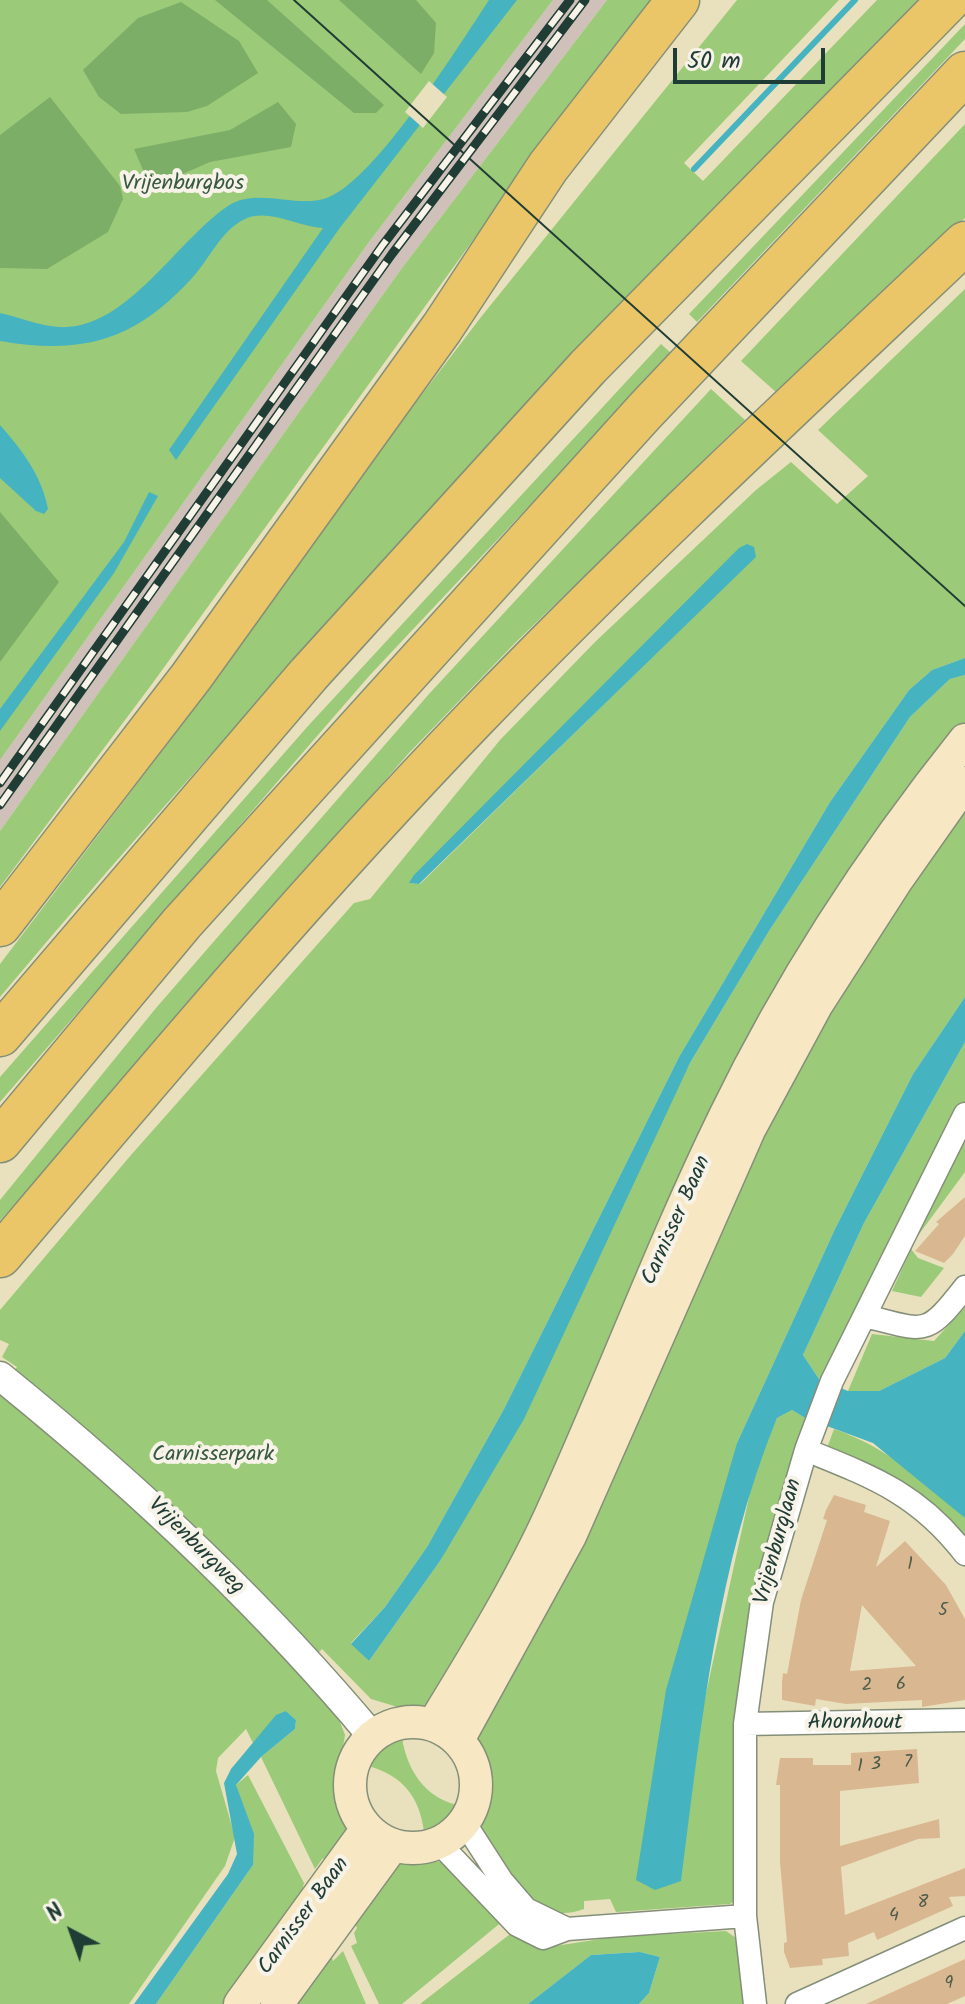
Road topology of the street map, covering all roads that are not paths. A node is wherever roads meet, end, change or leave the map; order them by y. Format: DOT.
graph roads {
  1 [pos="678,0"];
  2 [pos="706,0"];
  3 [pos="949,0"];
  4 [pos="965,73"];
  5 [pos="965,243"];
  6 [pos="442,328"];
  7 [pos="965,740"];
  8 [pos="965,783"];
  9 [pos="0,925"];
  10 [pos="0,1035"];
  11 [pos="965,1114"];
  12 [pos="0,1141"];
  13 [pos="0,1256"];
  14 [pos="965,1287"];
  15 [pos="865,1316"];
  16 [pos="0,1376"];
  17 [pos="806,1450"];
  18 [pos="965,1554"];
  19 [pos="965,1720"];
  20 [pos="745,1724"];
  21 [pos="446,1733"];
  22 [pos="372,1736"];
  23 [pos="464,1822"];
  24 [pos="380,1837"];
  25 [pos="439,1843"];
  26 [pos="745,1916"];
  27 [pos="965,1928"];
  28 [pos="567,1929"];
  29 [pos="240,2004"];
  30 [pos="277,2004"];
  31 [pos="755,2004"];
  32 [pos="797,2004"];
  1 -- 6 [label="highway"];
  2 -- 6 [label="highway"];
  3 -- 10 [label="highway"];
  4 -- 12 [label="highway"];
  5 -- 13 [label="highway"];
  6 -- 9 [label="highway"];
  7 -- 21 [label="main road, Carnisser Baan"];
  8 -- 21 [label="main road, Carnisser Baan"];
  11 -- 15 [label="street, Vrijenburglaan"];
  14 -- 15 [label="street"];
  15 -- 17 [label="street, Vrijenburglaan"];
  16 -- 22 [label="street, Vrijenburgweg"];
  17 -- 18 [label="street"];
  17 -- 20 [label="street, Vrijenburglaan"];
  19 -- 20 [label="street, Ahornhout"];
  20 -- 26 [label="street, Vrijenburglaan"];
  21 -- 22 [label="main road"];
  21 -- 23 [label="main road"];
  22 -- 24 [label="main road"];
  23 -- 25 [label="main road"];
  23 -- 28 [label="street"];
  24 -- 25 [label="main road"];
  24 -- 29 [label="main road, Carnisser Baan"];
  24 -- 30 [label="main road, Carnisser Baan"];
  25 -- 28 [label="street"];
  26 -- 28 [label="street"];
  26 -- 31 [label="street, Vrijenburglaan"];
  27 -- 32 [label="street"];
}
